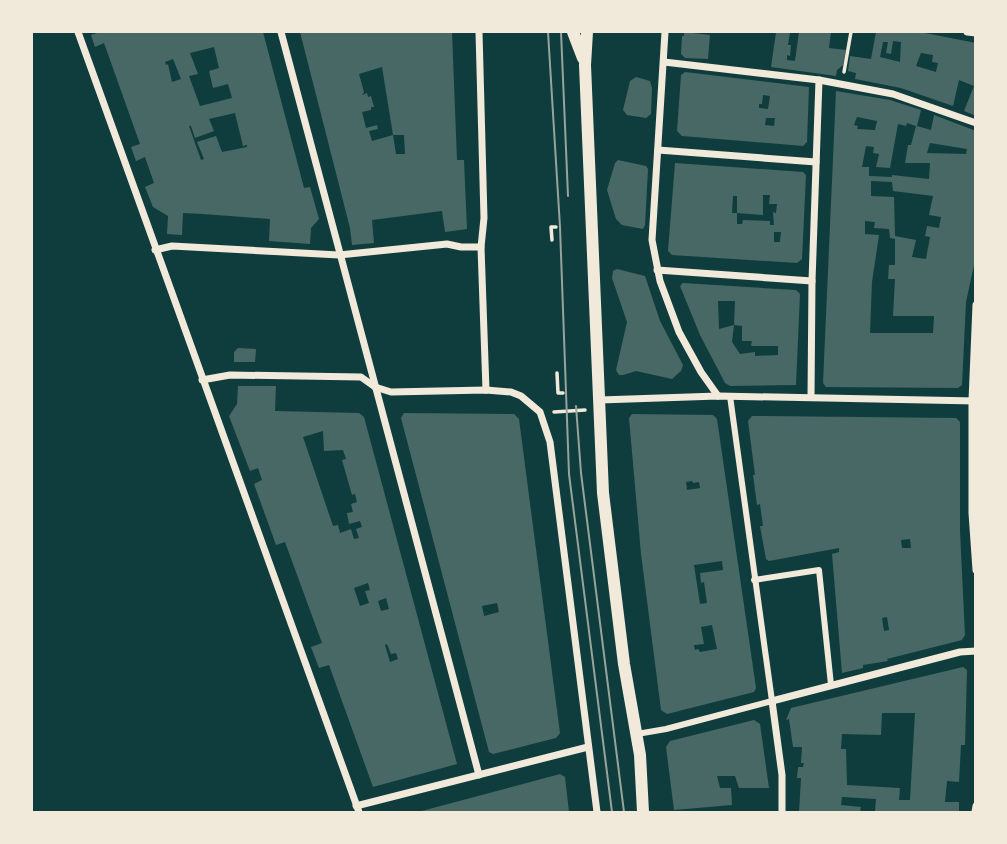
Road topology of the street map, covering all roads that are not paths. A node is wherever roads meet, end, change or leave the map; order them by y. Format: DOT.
graph roads {
  1 [pos="78,32"];
  2 [pos="281,32"];
  3 [pos="479,32"];
  4 [pos="573,32"];
  5 [pos="587,32"];
  6 [pos="665,32"];
  7 [pos="967,32"];
  8 [pos="975,33"];
  9 [pos="664,62"];
  10 [pos="585,65"];
  11 [pos="819,80"];
  12 [pos="975,123"];
  13 [pos="658,150"];
  14 [pos="816,162"];
  15 [pos="481,247"];
  16 [pos="155,250"];
  17 [pos="339,255"];
  18 [pos="657,270"];
  19 [pos="812,281"];
  20 [pos="975,305"];
  21 [pos="202,380"];
  22 [pos="375,387"];
  23 [pos="486,390"];
  24 [pos="718,397"];
  25 [pos="730,397"];
  26 [pos="811,397"];
  27 [pos="974,401"];
  28 [pos="600,405"];
  29 [pos="975,569"];
  30 [pos="754,580"];
  31 [pos="975,651"];
  32 [pos="831,685"];
  33 [pos="772,701"];
  34 [pos="636,734"];
  35 [pos="588,747"];
  36 [pos="479,775"];
  37 [pos="975,806"];
  38 [pos="358,809"];
  39 [pos="597,813"];
  40 [pos="643,813"];
  41 [pos="782,813"];
  42 [pos="975,813"];
  1 -- 16 [label="street"];
  2 -- 17 [label="street"];
  3 -- 15 [label="street"];
  4 -- 10 [label="main road"];
  5 -- 10 [label="main road"];
  6 -- 9 [label="street"];
  7 -- 8 [label="street"];
  9 -- 11 [label="street"];
  9 -- 13 [label="street"];
  10 -- 28 [label="main road"];
  11 -- 12 [label="street"];
  11 -- 14 [label="street"];
  13 -- 14 [label="street"];
  13 -- 18 [label="street"];
  14 -- 19 [label="street"];
  15 -- 17 [label="street"];
  15 -- 23 [label="street"];
  16 -- 17 [label="street"];
  16 -- 21 [label="street"];
  17 -- 22 [label="street"];
  18 -- 19 [label="street"];
  18 -- 24 [label="street"];
  19 -- 26 [label="street"];
  20 -- 27 [label="street"];
  21 -- 22 [label="street"];
  21 -- 38 [label="street"];
  22 -- 23 [label="street"];
  22 -- 36 [label="street"];
  23 -- 35 [label="street"];
  24 -- 25 [label="street"];
  24 -- 28 [label="street"];
  25 -- 26 [label="street"];
  25 -- 30 [label="street"];
  26 -- 27 [label="street"];
  27 -- 29 [label="street"];
  28 -- 34 [label="main road"];
  30 -- 32 [label="street"];
  30 -- 33 [label="street"];
  31 -- 32 [label="street"];
  32 -- 33 [label="street"];
  33 -- 34 [label="street"];
  33 -- 41 [label="street"];
  34 -- 40 [label="main road"];
  35 -- 36 [label="street"];
  35 -- 39 [label="street"];
  36 -- 38 [label="street"];
  37 -- 42 [label="street"];
}
